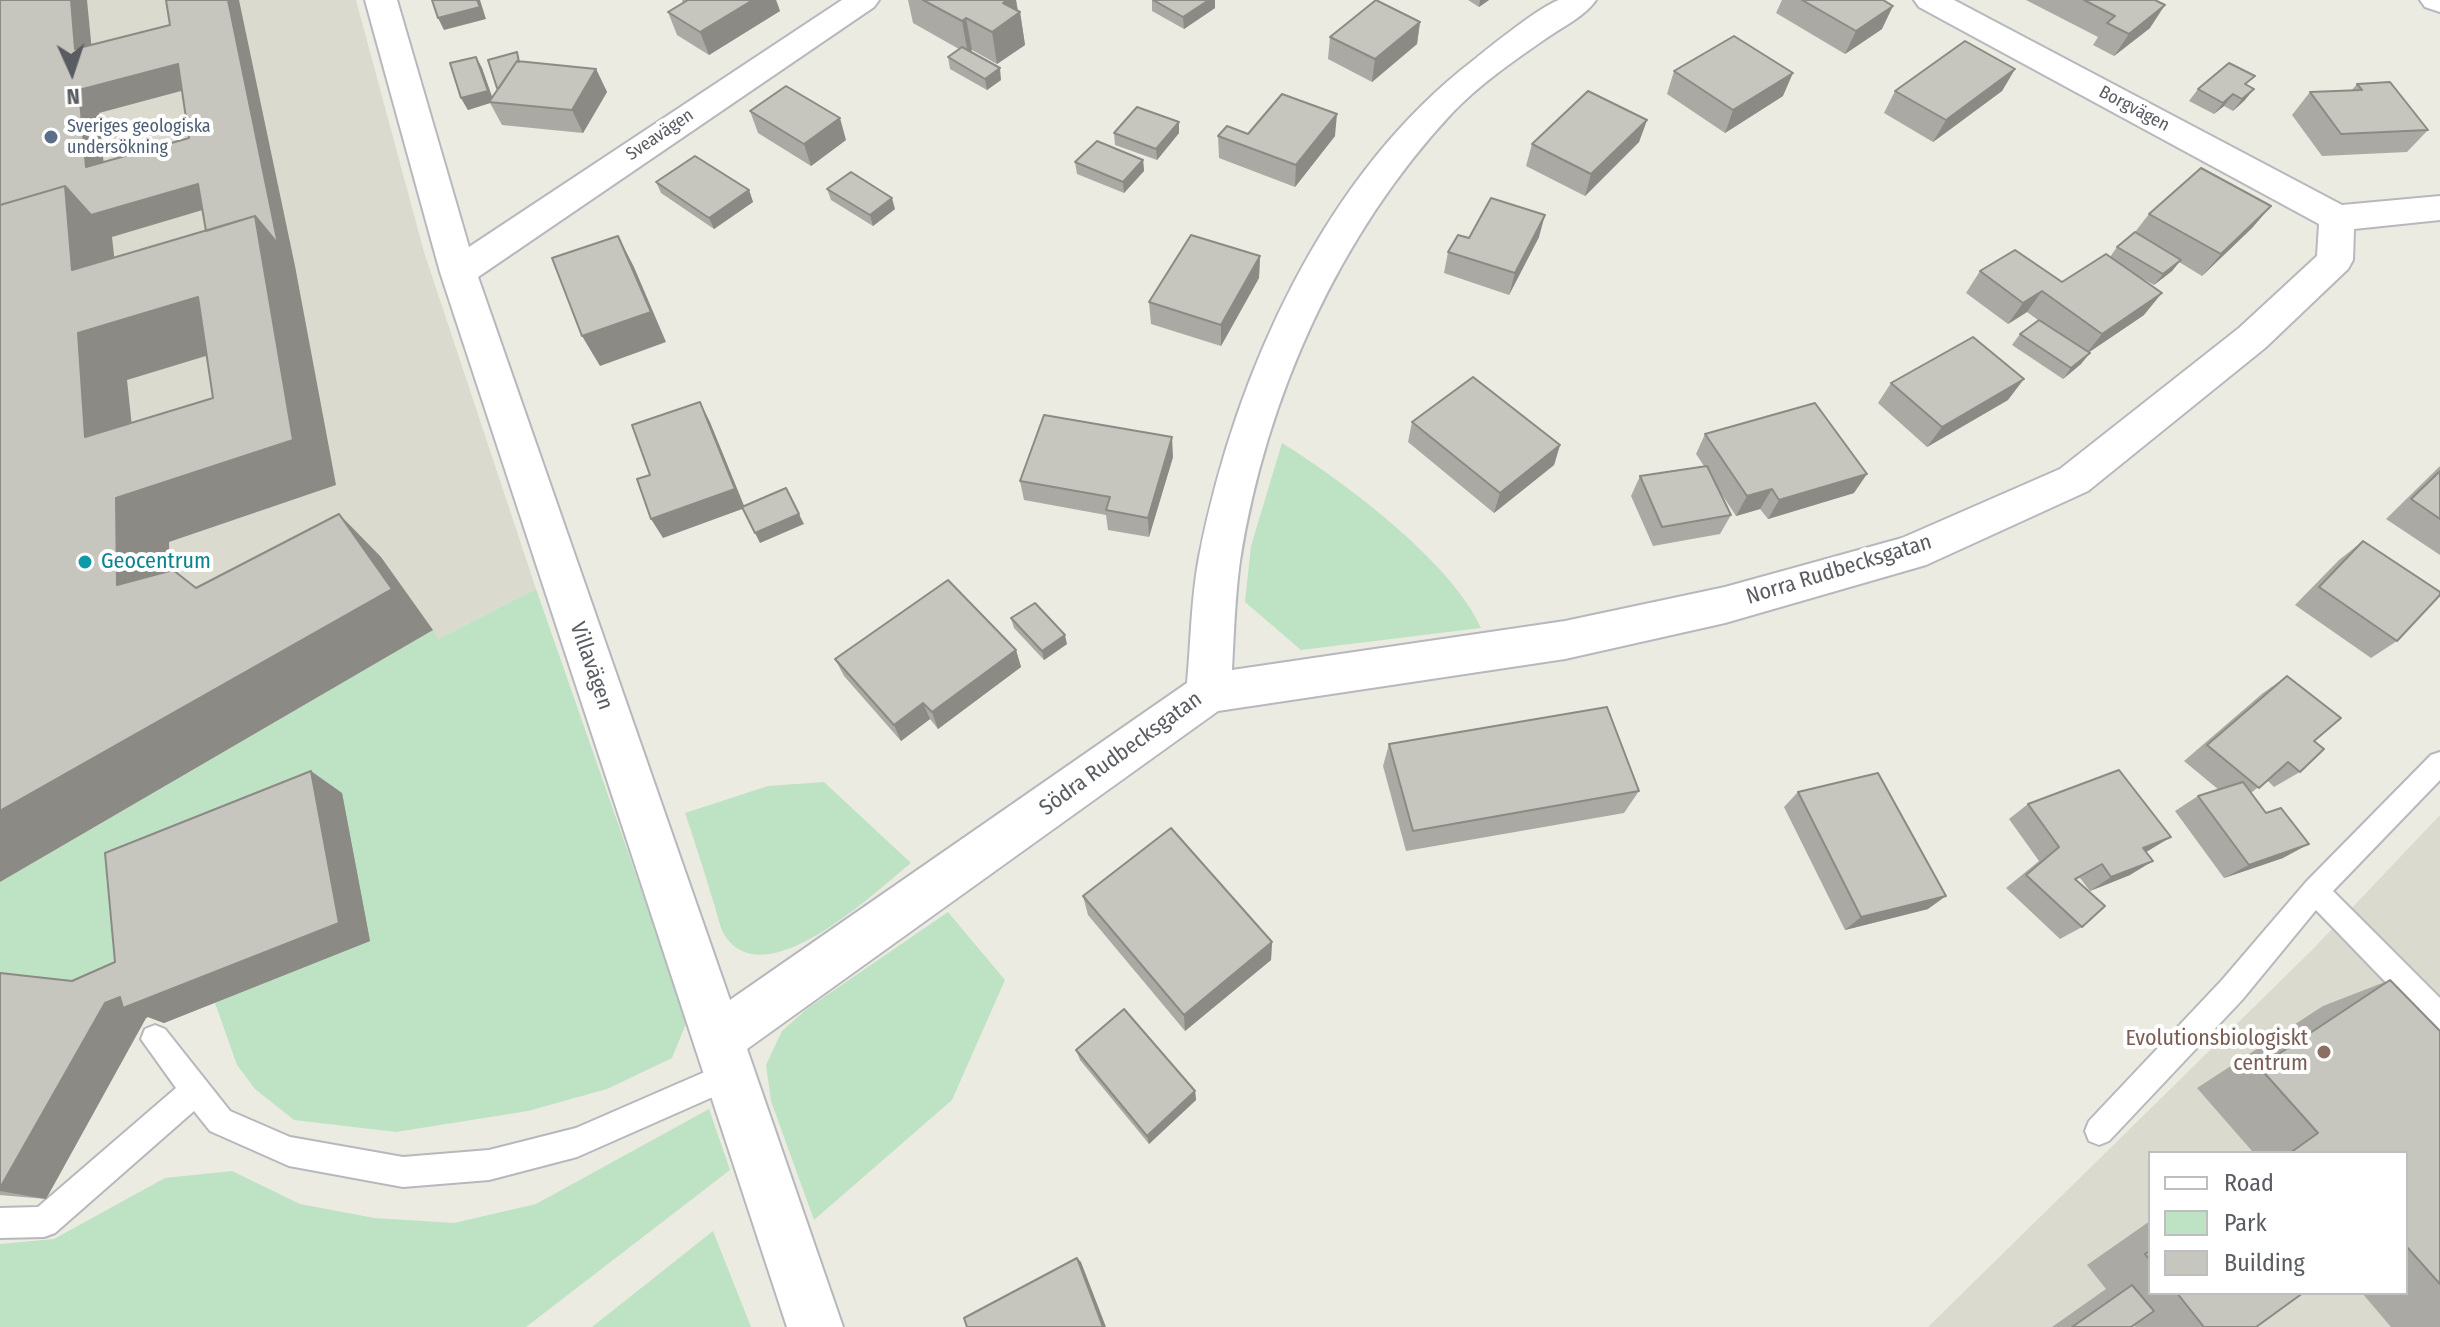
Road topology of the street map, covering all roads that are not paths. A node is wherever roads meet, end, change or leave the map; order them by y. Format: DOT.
graph roads {
  1 [pos="381,0"];
  2 [pos="863,0"];
  3 [pos="1580,0"];
  4 [pos="1930,0"];
  5 [pos="2440,208"];
  6 [pos="2337,218"];
  7 [pos="458,272"];
  8 [pos="1208,693"];
  9 [pos="2440,763"];
  10 [pos="2315,891"];
  11 [pos="2440,1018"];
  12 [pos="155,1039"];
  13 [pos="724,1057"];
  14 [pos="196,1090"];
  15 [pos="2099,1131"];
  16 [pos="0,1223"];
  17 [pos="815,1327"];
  1 -- 7 [label="street, Villavägen"];
  2 -- 7 [label="street, Sveavägen"];
  3 -- 8 [label="street, Södra Rudbecksgatan"];
  4 -- 6 [label="street, Borgvägen"];
  5 -- 6 [label="street"];
  6 -- 8 [label="street, Norra Rudbecksgatan"];
  7 -- 13 [label="street, Villavägen"];
  8 -- 13 [label="street, Södra Rudbecksgatan"];
  9 -- 10 [label="lane"];
  10 -- 11 [label="lane"];
  10 -- 15 [label="lane"];
  12 -- 14 [label="lane"];
  13 -- 14 [label="lane"];
  13 -- 17 [label="street, Villavägen"];
  14 -- 16 [label="lane"];
}
